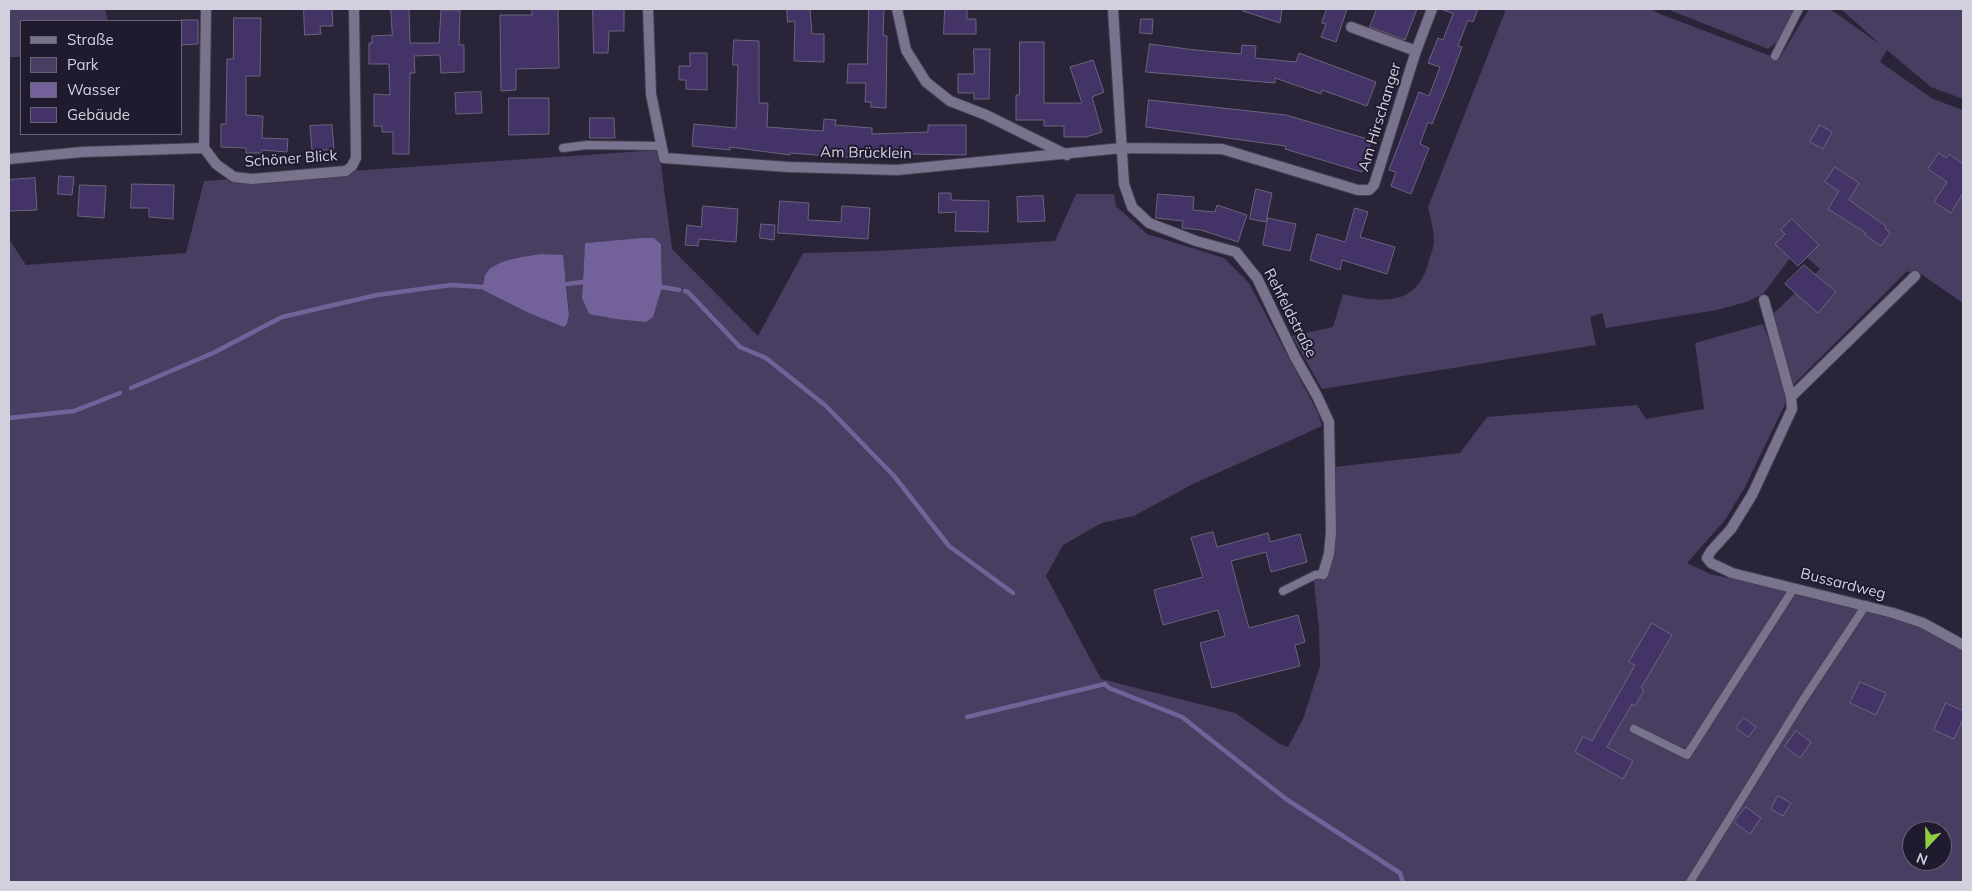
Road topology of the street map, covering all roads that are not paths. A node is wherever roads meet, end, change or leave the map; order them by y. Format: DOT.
graph roads {
  1 [pos="206,9"];
  2 [pos="354,9"];
  3 [pos="648,9"];
  4 [pos="897,9"];
  5 [pos="1113,9"];
  6 [pos="1432,9"];
  7 [pos="1799,9"];
  8 [pos="1351,27"];
  9 [pos="1416,51"];
  10 [pos="1775,56"];
  11 [pos="662,146"];
  12 [pos="204,148"];
  13 [pos="563,148"];
  14 [pos="1122,148"];
  15 [pos="1067,154"];
  16 [pos="9,159"];
  17 [pos="1914,276"];
  18 [pos="1764,300"];
  19 [pos="1791,397"];
  20 [pos="1323,574"];
  21 [pos="1794,588"];
  22 [pos="1283,591"];
  23 [pos="1866,605"];
  24 [pos="1963,645"];
  25 [pos="1634,729"];
  26 [pos="1690,882"];
  1 -- 12 [label="street"];
  2 -- 12 [label="street, Schöner Blick"];
  3 -- 11 [label="street"];
  4 -- 15 [label="street"];
  5 -- 14 [label="street, Rehfeldstraße"];
  6 -- 9 [label="street, Am Hirschanger"];
  7 -- 10 [label="lane"];
  8 -- 9 [label="street, Am Hirschanger"];
  9 -- 14 [label="street, Am Hirschanger"];
  11 -- 13 [label="lane"];
  11 -- 15 [label="street, Am Brücklein"];
  12 -- 16 [label="street"];
  14 -- 15 [label="street"];
  14 -- 20 [label="street, Rehfeldstraße"];
  17 -- 19 [label="street"];
  18 -- 19 [label="street"];
  19 -- 21 [label="street, Bussardweg"];
  20 -- 22 [label="lane"];
  21 -- 23 [label="street, Bussardweg"];
  21 -- 25 [label="lane"];
  23 -- 24 [label="street, Bussardweg"];
  23 -- 26 [label="lane"];
}
